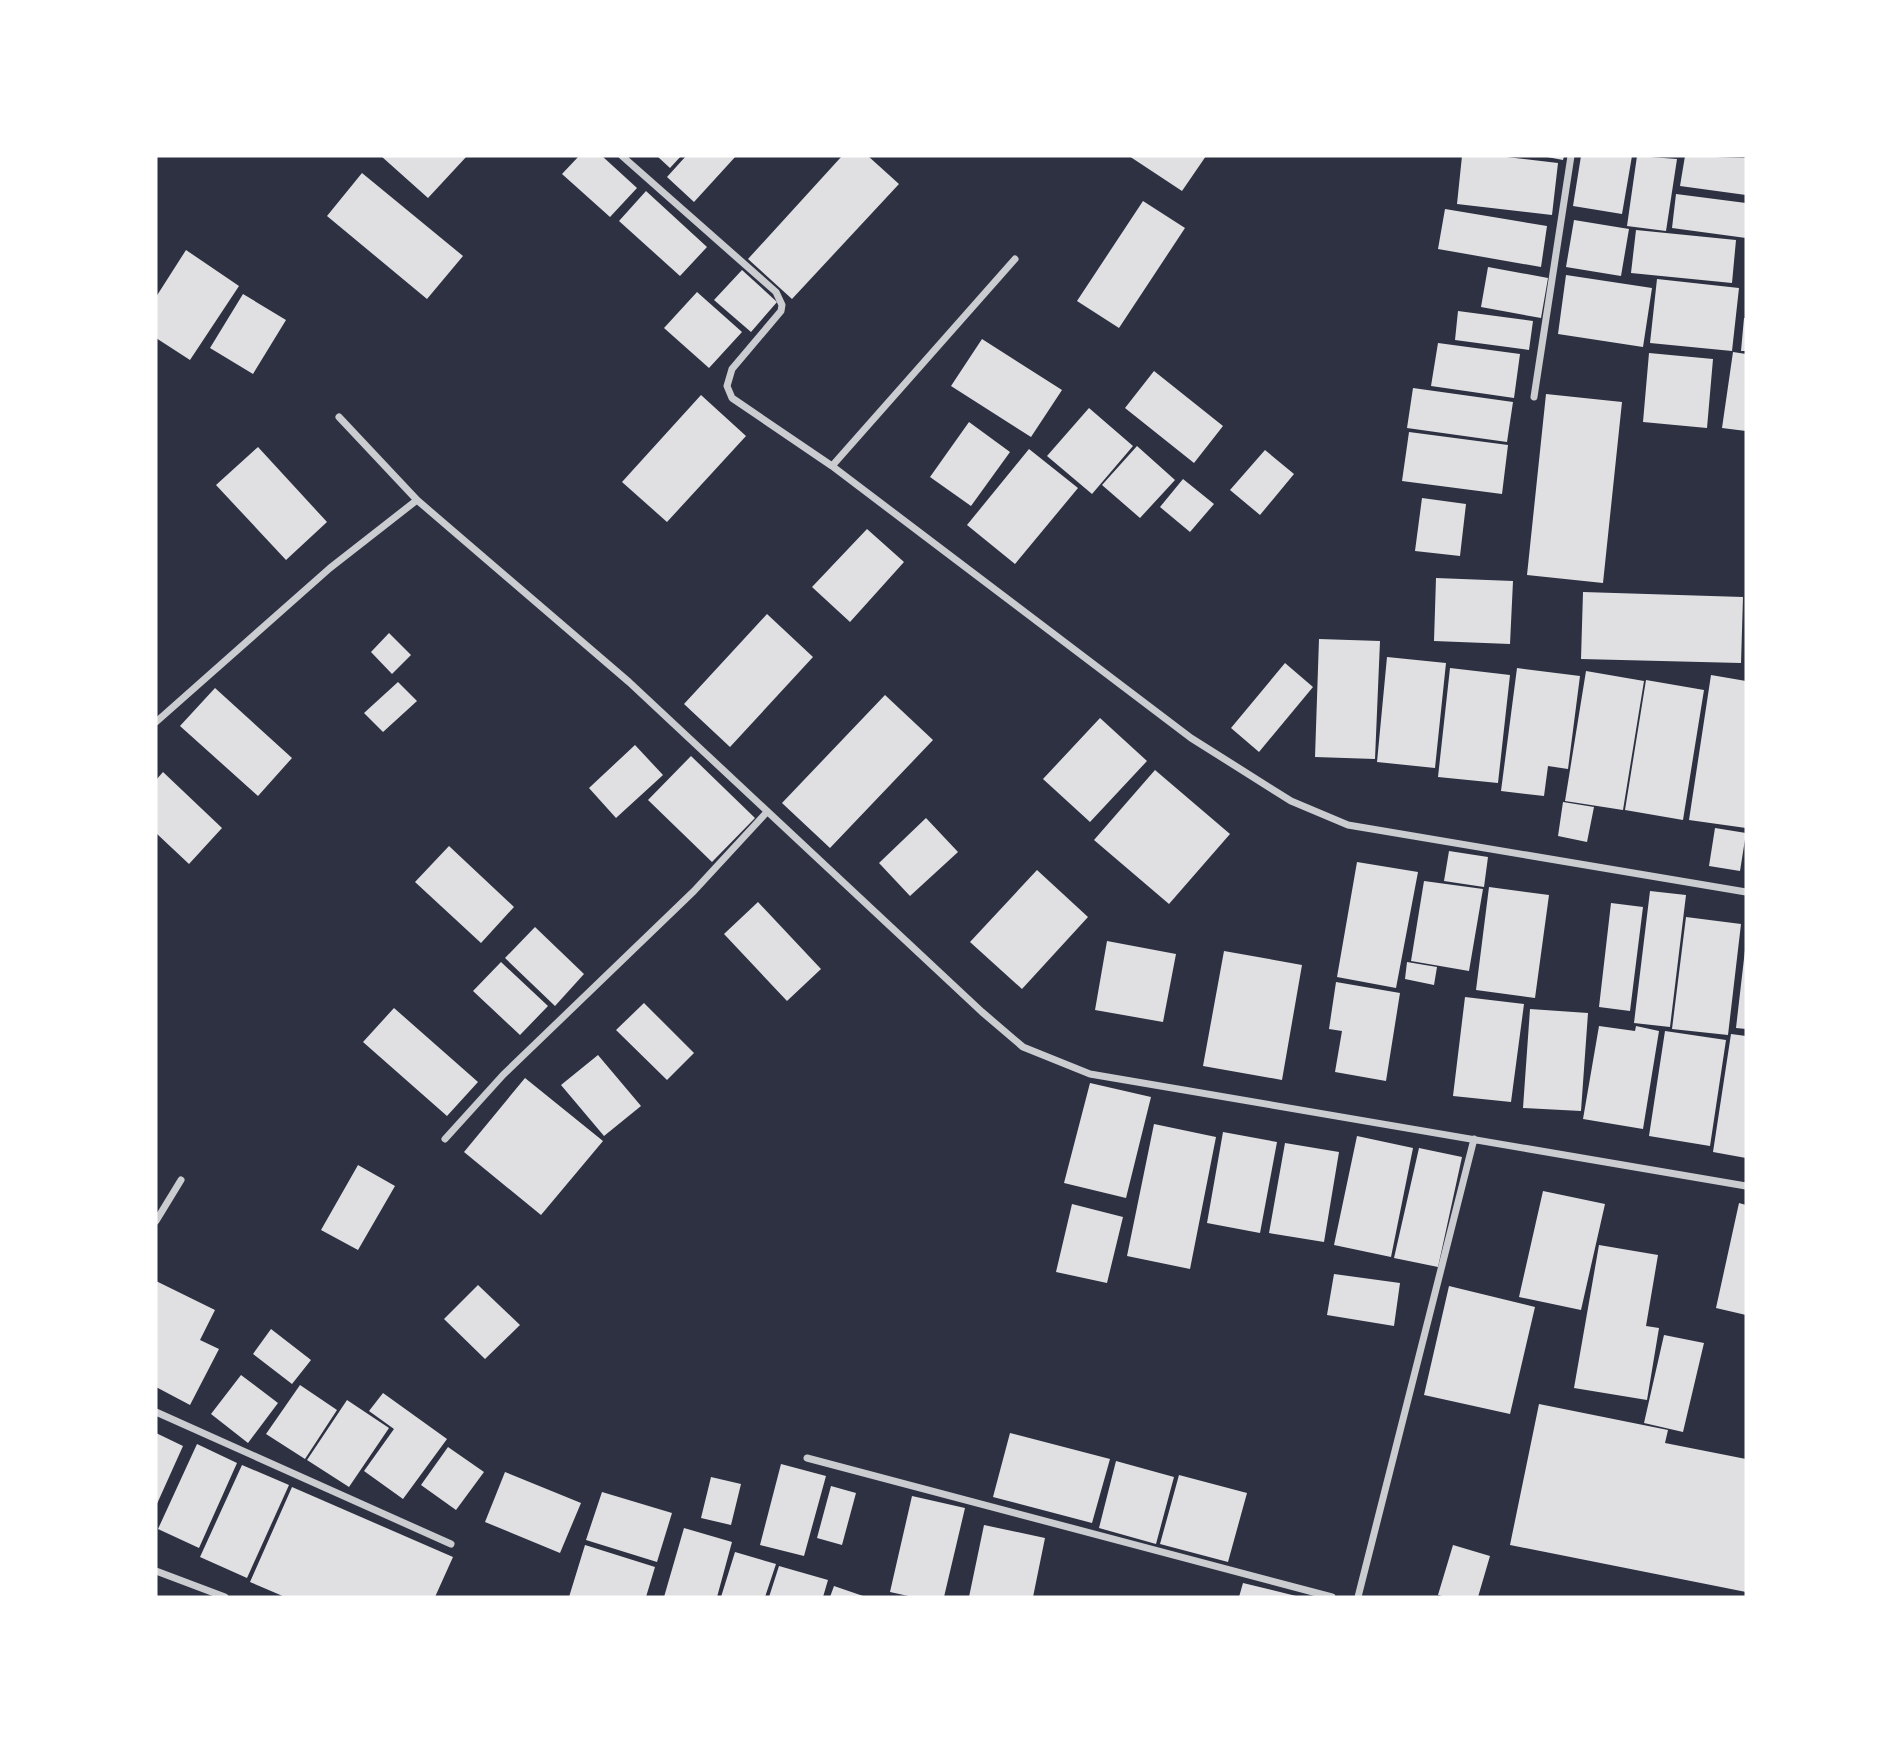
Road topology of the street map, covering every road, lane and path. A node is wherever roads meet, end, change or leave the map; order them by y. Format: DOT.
graph roads {
  1 [pos="622,156"];
  2 [pos="1571,156"];
  3 [pos="1015,258"];
  4 [pos="1534,397"];
  5 [pos="339,417"];
  6 [pos="832,466"];
  7 [pos="416,500"];
  8 [pos="156,722"];
  9 [pos="766,813"];
  10 [pos="1746,892"];
  11 [pos="445,1139"];
  12 [pos="1474,1139"];
  13 [pos="181,1180"];
  14 [pos="1746,1185"];
  15 [pos="156,1221"];
  16 [pos="156,1412"];
  17 [pos="807,1458"];
  18 [pos="451,1544"];
  19 [pos="156,1571"];
  20 [pos="225,1597"];
  21 [pos="1332,1597"];
  22 [pos="1358,1597"];
  1 -- 6 [label="street"];
  2 -- 4 [label="street"];
  3 -- 6 [label="street"];
  5 -- 7 [label="street"];
  6 -- 10 [label="street"];
  7 -- 8 [label="street"];
  7 -- 9 [label="street"];
  9 -- 11 [label="street"];
  9 -- 12 [label="street"];
  12 -- 14 [label="street"];
  12 -- 22 [label="street"];
  13 -- 15 [label="street"];
  16 -- 18 [label="street"];
  17 -- 21 [label="street"];
  19 -- 20 [label="street"];
}
